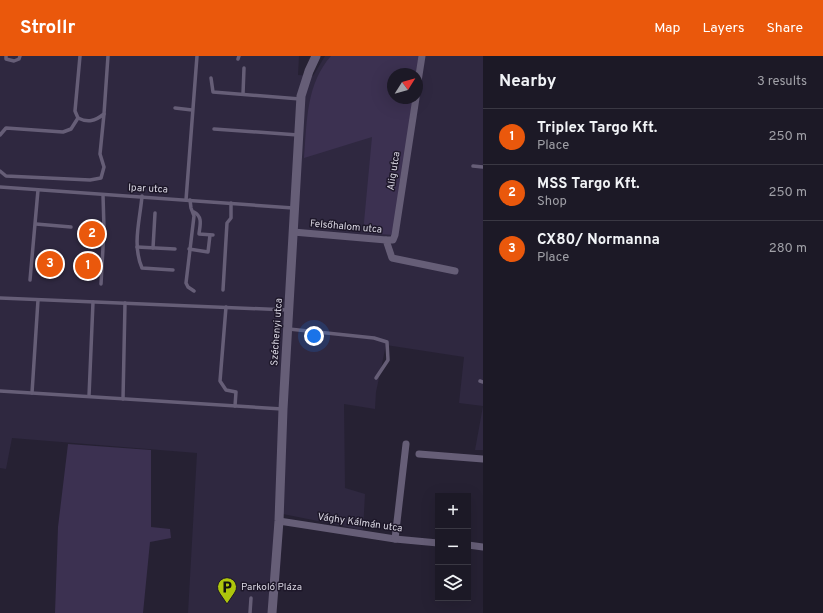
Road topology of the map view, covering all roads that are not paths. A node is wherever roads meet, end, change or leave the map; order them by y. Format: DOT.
graph roads {
  1 [pos="6,56"];
  2 [pos="20,56"];
  3 [pos="80,56"];
  4 [pos="108,56"];
  5 [pos="197,56"];
  6 [pos="316,56"];
  7 [pos="422,56"];
  8 [pos="244,68"];
  9 [pos="420,68"];
  10 [pos="211,78"];
  11 [pos="243,94"];
  12 [pos="301,99"];
  13 [pos="415,104"];
  14 [pos="175,108"];
  15 [pos="192,110"];
  16 [pos="104,114"];
  17 [pos="78,118"];
  18 [pos="214,129"];
  19 [pos="0,135"];
  20 [pos="299,135"];
  21 [pos="473,166"];
  22 [pos="483,167"];
  23 [pos="0,171"];
  24 [pos="0,187"];
  25 [pos="38,190"];
  26 [pos="103,195"];
  27 [pos="142,196"];
  28 [pos="188,200"];
  29 [pos="232,203"];
  30 [pos="294,208"];
  31 [pos="194,212"];
  32 [pos="155,213"];
  33 [pos="36,224"];
  34 [pos="71,227"];
  35 [pos="83,227"];
  36 [pos="104,228"];
  37 [pos="293,232"];
  38 [pos="386,240"];
  39 [pos="137,246"];
  40 [pos="153,248"];
  41 [pos="175,249"];
  42 [pos="189,249"];
  43 [pos="173,270"];
  44 [pos="455,271"];
  45 [pos="30,280"];
  46 [pos="101,284"];
  47 [pos="223,290"];
  48 [pos="194,291"];
  49 [pos="0,298"];
  50 [pos="38,300"];
  51 [pos="93,302"];
  52 [pos="125,303"];
  53 [pos="226,307"];
  54 [pos="290,310"];
  55 [pos="289,329"];
  56 [pos="376,378"];
  57 [pos="0,390"];
  58 [pos="32,393"];
  59 [pos="89,396"];
  60 [pos="123,399"];
  61 [pos="235,406"];
  62 [pos="283,409"];
  63 [pos="406,444"];
  64 [pos="419,454"];
  65 [pos="483,459"];
  66 [pos="279,521"];
  67 [pos="395,539"];
  68 [pos="435,543"];
  69 [pos="471,545"];
  70 [pos="483,547"];
  71 [pos="251,598"];
  72 [pos="250,613"];
  73 [pos="272,613"];
  1 -- 2 [label="lane"];
  3 -- 17 [label="lane"];
  4 -- 16 [label="lane"];
  5 -- 15 [label="lane"];
  6 -- 12 [label="street, Széchenyi utca"];
  7 -- 9 [label="street"];
  8 -- 11 [label="lane"];
  10 -- 11 [label="lane"];
  11 -- 12 [label="lane"];
  12 -- 20 [label="street, Széchenyi utca"];
  13 -- 38 [label="street, Alig utca"];
  14 -- 15 [label="lane"];
  15 -- 28 [label="lane"];
  16 -- 17 [label="lane"];
  16 -- 23 [label="lane"];
  17 -- 19 [label="lane"];
  18 -- 20 [label="lane"];
  20 -- 30 [label="street, Széchenyi utca"];
  21 -- 22 [label="lane"];
  24 -- 25 [label="lane, Ipar utca"];
  25 -- 26 [label="lane, Ipar utca"];
  25 -- 33 [label="lane"];
  26 -- 27 [label="lane, Ipar utca"];
  26 -- 36 [label="lane"];
  27 -- 28 [label="lane, Ipar utca"];
  27 -- 39 [label="lane"];
  28 -- 29 [label="lane, Ipar utca"];
  28 -- 31 [label="lane"];
  29 -- 30 [label="lane, Ipar utca"];
  29 -- 47 [label="lane"];
  30 -- 37 [label="street, Széchenyi utca"];
  31 -- 42 [label="lane"];
  31 -- 42 [label="lane"];
  32 -- 40 [label="lane"];
  33 -- 34 [label="lane"];
  33 -- 45 [label="lane"];
  35 -- 36 [label="lane"];
  36 -- 46 [label="lane"];
  37 -- 38 [label="street, Felsőhalom utca"];
  37 -- 54 [label="street, Széchenyi utca"];
  38 -- 44 [label="street, Felsőhalom utca"];
  39 -- 40 [label="lane"];
  39 -- 43 [label="lane"];
  40 -- 41 [label="lane"];
  42 -- 48 [label="lane"];
  49 -- 50 [label="lane"];
  50 -- 51 [label="lane"];
  50 -- 58 [label="lane"];
  51 -- 52 [label="lane"];
  51 -- 59 [label="lane"];
  52 -- 53 [label="lane"];
  52 -- 60 [label="lane"];
  53 -- 54 [label="lane"];
  53 -- 61 [label="lane"];
  54 -- 55 [label="street, Széchenyi utca"];
  55 -- 56 [label="lane"];
  55 -- 62 [label="street, Széchenyi utca"];
  57 -- 58 [label="lane"];
  58 -- 59 [label="lane"];
  59 -- 60 [label="lane"];
  60 -- 61 [label="lane"];
  61 -- 62 [label="lane"];
  62 -- 66 [label="street, Széchenyi utca"];
  63 -- 67 [label="street"];
  64 -- 65 [label="street"];
  66 -- 67 [label="street, Vághy Kálmán utca"];
  66 -- 73 [label="street, Széchenyi utca"];
  67 -- 68 [label="street, Vághy Kálmán utca"];
  69 -- 70 [label="street"];
  71 -- 72 [label="lane"];
}
